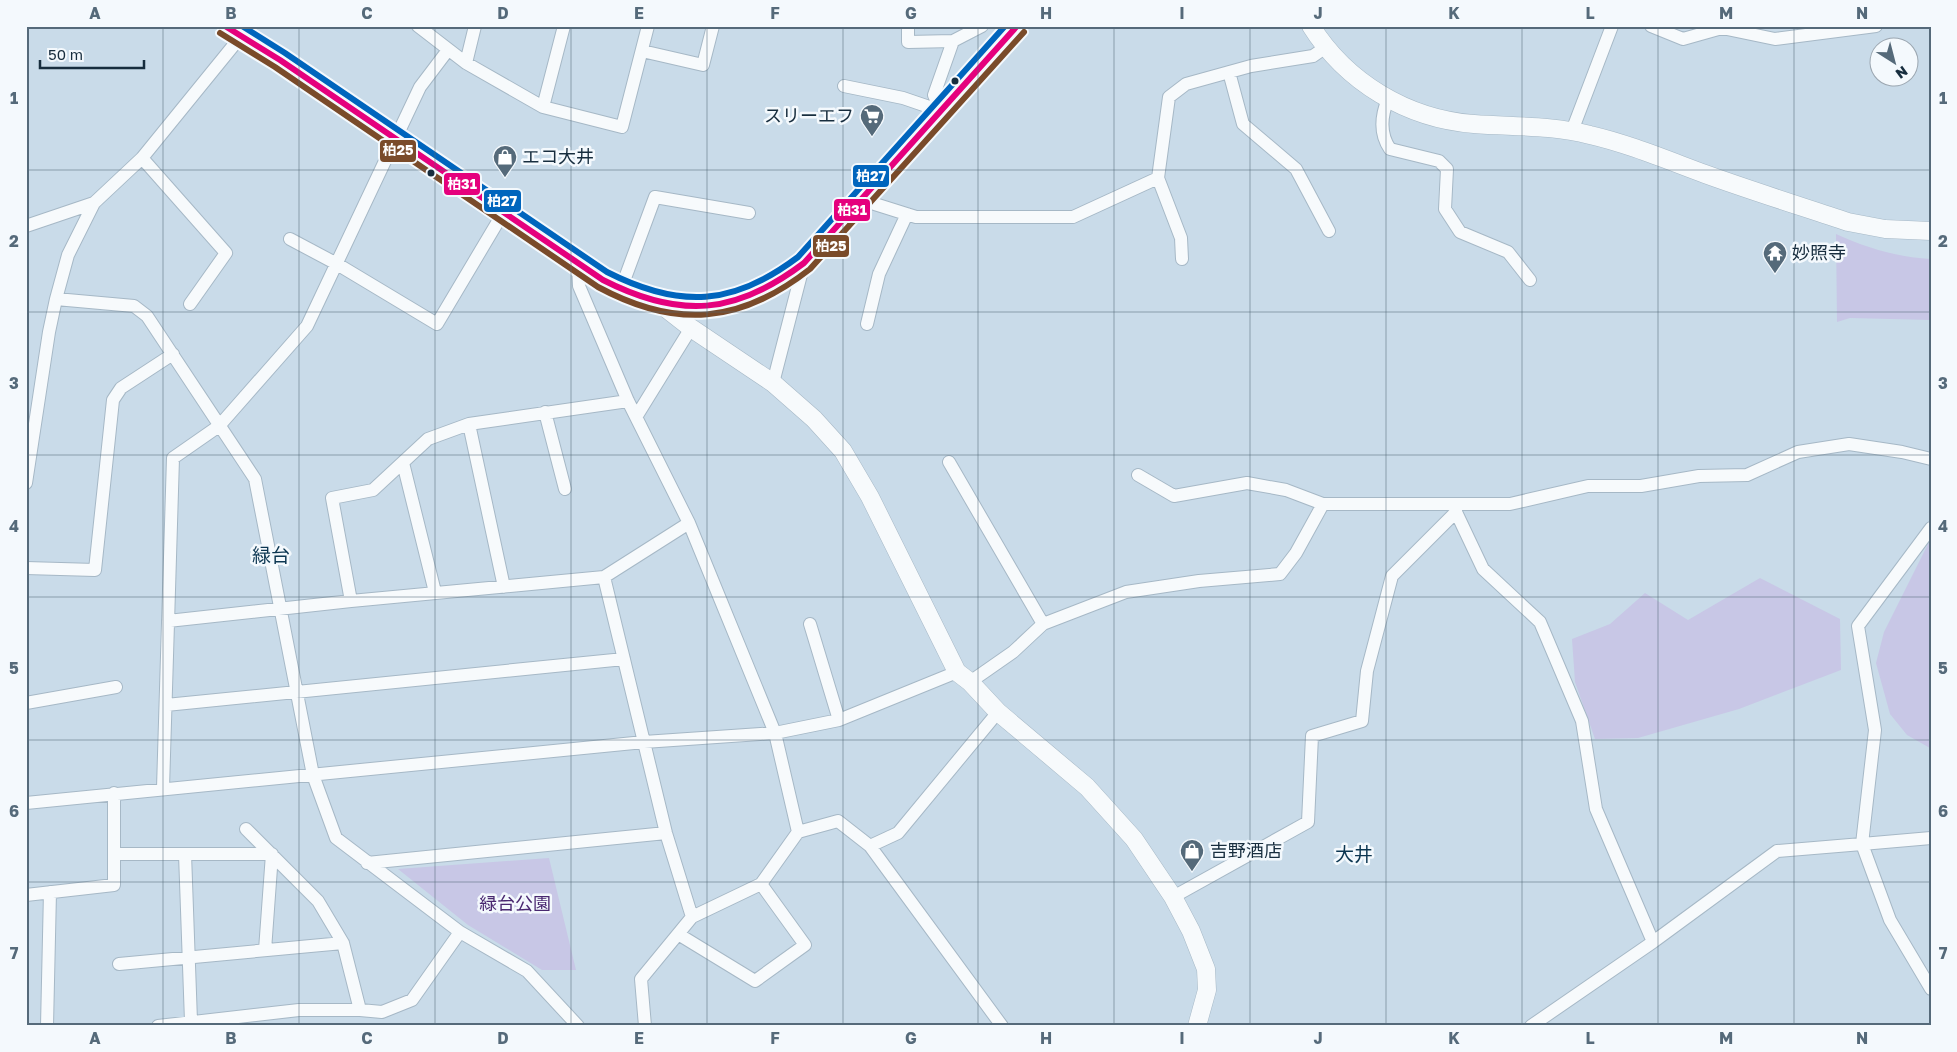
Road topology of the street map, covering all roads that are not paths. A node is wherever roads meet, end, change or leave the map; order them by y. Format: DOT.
graph roads {
  1 [pos="225,26"];
  2 [pos="418,26"];
  3 [pos="475,26"];
  4 [pos="564,26"];
  5 [pos="648,26"];
  6 [pos="713,26"];
  7 [pos="908,26"];
  8 [pos="982,26"];
  9 [pos="1016,26"];
  10 [pos="1311,26"];
  11 [pos="1612,26"];
  12 [pos="1650,26"];
  13 [pos="1876,26"];
  14 [pos="241,31"];
  15 [pos="953,41"];
  16 [pos="1326,47"];
  17 [pos="448,50"];
  18 [pos="642,51"];
  19 [pos="466,63"];
  20 [pos="1229,72"];
  21 [pos="844,86"];
  22 [pos="1388,99"];
  23 [pos="543,107"];
  24 [pos="941,111"];
  25 [pos="1572,131"];
  26 [pos="396,140"];
  27 [pos="142,158"];
  28 [pos="1158,178"];
  29 [pos="862,200"];
  30 [pos="94,203"];
  31 [pos="503,213"];
  32 [pos="749,213"];
  33 [pos="907,214"];
  34 [pos="26,226"];
  35 [pos="1329,231"];
  36 [pos="1931,231"];
  37 [pos="290,239"];
  38 [pos="1182,259"];
  39 [pos="804,262"];
  40 [pos="337,264"];
  41 [pos="578,264"];
  42 [pos="1530,280"];
  43 [pos="621,289"];
  44 [pos="56,299"];
  45 [pos="659,303"];
  46 [pos="190,304"];
  47 [pos="867,324"];
  48 [pos="691,328"];
  49 [pos="173,354"];
  50 [pos="773,383"];
  51 [pos="628,401"];
  52 [pos="545,412"];
  53 [pos="636,416"];
  54 [pos="468,424"];
  55 [pos="219,426"];
  56 [pos="1931,459"];
  57 [pos="949,462"];
  58 [pos="403,463"];
  59 [pos="1138,475"];
  60 [pos="26,483"];
  61 [pos="565,488"];
  62 [pos="1323,504"];
  63 [pos="1456,508"];
  64 [pos="689,523"];
  65 [pos="1931,528"];
  66 [pos="26,568"];
  67 [pos="604,577"];
  68 [pos="504,587"];
  69 [pos="435,592"];
  70 [pos="351,600"];
  71 [pos="281,610"];
  72 [pos="168,621"];
  73 [pos="810,624"];
  74 [pos="1043,624"];
  75 [pos="624,659"];
  76 [pos="964,677"];
  77 [pos="116,687"];
  78 [pos="297,693"];
  79 [pos="26,703"];
  80 [pos="166,705"];
  81 [pos="998,712"];
  82 [pos="839,720"];
  83 [pos="774,733"];
  84 [pos="644,742"];
  85 [pos="313,774"];
  86 [pos="163,788"];
  87 [pos="114,793"];
  88 [pos="26,803"];
  89 [pos="246,829"];
  90 [pos="798,832"];
  91 [pos="666,834"];
  92 [pos="1931,838"];
  93 [pos="1862,844"];
  94 [pos="870,846"];
  95 [pos="114,854"];
  96 [pos="185,854"];
  97 [pos="272,854"];
  98 [pos="367,863"];
  99 [pos="761,884"];
  100 [pos="50,892"];
  101 [pos="26,895"];
  102 [pos="1173,897"];
  103 [pos="692,917"];
  104 [pos="460,932"];
  105 [pos="678,934"];
  106 [pos="1654,942"];
  107 [pos="343,943"];
  108 [pos="265,950"];
  109 [pos="188,957"];
  110 [pos="119,964"];
  111 [pos="1931,988"];
  112 [pos="360,1010"];
  113 [pos="191,1021"];
  114 [pos="47,1026"];
  115 [pos="158,1026"];
  116 [pos="578,1026"];
  117 [pos="645,1026"];
  118 [pos="1002,1026"];
  119 [pos="1197,1026"];
  120 [pos="1530,1026"];
  1 -- 14 [label="street"];
  2 -- 17 [label="street"];
  3 -- 19 [label="street"];
  4 -- 23 [label="street"];
  5 -- 18 [label="street"];
  6 -- 18 [label="street"];
  7 -- 15 [label="street"];
  8 -- 15 [label="street"];
  9 -- 24 [label="street"];
  10 -- 16 [label="street"];
  11 -- 25 [label="street"];
  12 -- 13 [label="street"];
  14 -- 26 [label="street"];
  14 -- 27 [label="street"];
  15 -- 24 [label="street"];
  16 -- 20 [label="street"];
  16 -- 22 [label="street"];
  17 -- 19 [label="street"];
  17 -- 26 [label="street"];
  18 -- 23 [label="street"];
  19 -- 23 [label="street"];
  20 -- 28 [label="street"];
  20 -- 35 [label="street"];
  21 -- 24 [label="street"];
  22 -- 25 [label="street"];
  22 -- 42 [label="street"];
  24 -- 29 [label="street"];
  25 -- 36 [label="street"];
  26 -- 31 [label="street"];
  26 -- 40 [label="street"];
  27 -- 30 [label="street"];
  27 -- 46 [label="street"];
  28 -- 33 [label="street"];
  28 -- 38 [label="street"];
  29 -- 33 [label="street"];
  29 -- 39 [label="street"];
  30 -- 34 [label="street"];
  30 -- 44 [label="street"];
  31 -- 40 [label="street"];
  31 -- 41 [label="street"];
  32 -- 43 [label="street"];
  33 -- 47 [label="street"];
  37 -- 40 [label="street"];
  39 -- 45 [label="street"];
  39 -- 50 [label="street"];
  40 -- 55 [label="street"];
  41 -- 43 [label="street"];
  41 -- 51 [label="street"];
  43 -- 45 [label="street"];
  44 -- 49 [label="street"];
  44 -- 60 [label="street"];
  45 -- 48 [label="street"];
  48 -- 50 [label="street"];
  48 -- 53 [label="street"];
  49 -- 55 [label="street"];
  49 -- 66 [label="street"];
  50 -- 76 [label="street"];
  51 -- 52 [label="street"];
  51 -- 53 [label="street"];
  52 -- 54 [label="street"];
  52 -- 61 [label="street"];
  53 -- 64 [label="street"];
  54 -- 58 [label="street"];
  54 -- 68 [label="street"];
  55 -- 71 [label="street"];
  55 -- 72 [label="street"];
  56 -- 63 [label="street"];
  57 -- 74 [label="street"];
  58 -- 69 [label="street"];
  58 -- 70 [label="street"];
  59 -- 62 [label="street"];
  62 -- 63 [label="street"];
  62 -- 74 [label="street"];
  63 -- 102 [label="street"];
  63 -- 106 [label="street"];
  64 -- 67 [label="street"];
  64 -- 83 [label="street"];
  65 -- 93 [label="street"];
  67 -- 68 [label="street"];
  67 -- 75 [label="street"];
  68 -- 69 [label="street"];
  69 -- 70 [label="street"];
  70 -- 71 [label="street"];
  71 -- 72 [label="street"];
  71 -- 78 [label="street"];
  72 -- 80 [label="street"];
  73 -- 82 [label="street"];
  74 -- 76 [label="street"];
  75 -- 78 [label="street"];
  75 -- 84 [label="street"];
  76 -- 81 [label="street"];
  76 -- 82 [label="street"];
  77 -- 79 [label="street"];
  78 -- 80 [label="street"];
  78 -- 85 [label="street"];
  80 -- 86 [label="street"];
  81 -- 94 [label="street"];
  81 -- 102 [label="street"];
  82 -- 83 [label="street"];
  83 -- 84 [label="street"];
  83 -- 90 [label="street"];
  84 -- 85 [label="street"];
  84 -- 91 [label="street"];
  85 -- 86 [label="street"];
  85 -- 98 [label="street"];
  86 -- 87 [label="street"];
  87 -- 88 [label="street"];
  87 -- 95 [label="street"];
  89 -- 97 [label="street"];
  90 -- 94 [label="street"];
  90 -- 99 [label="street"];
  91 -- 98 [label="street"];
  91 -- 103 [label="street"];
  92 -- 93 [label="street"];
  93 -- 106 [label="street"];
  93 -- 111 [label="street"];
  94 -- 118 [label="street"];
  95 -- 96 [label="street"];
  95 -- 100 [label="street"];
  96 -- 97 [label="street"];
  96 -- 109 [label="street"];
  97 -- 107 [label="street"];
  97 -- 108 [label="street"];
  98 -- 104 [label="street"];
  99 -- 103 [label="street"];
  99 -- 105 [label="street"];
  100 -- 101 [label="street"];
  100 -- 114 [label="street"];
  102 -- 119 [label="street"];
  103 -- 105 [label="street"];
  104 -- 112 [label="street"];
  104 -- 116 [label="street"];
  105 -- 117 [label="street"];
  106 -- 120 [label="street"];
  107 -- 108 [label="street"];
  107 -- 112 [label="street"];
  108 -- 109 [label="street"];
  109 -- 110 [label="street"];
  109 -- 113 [label="street"];
  112 -- 113 [label="street"];
  113 -- 115 [label="street"];
}
